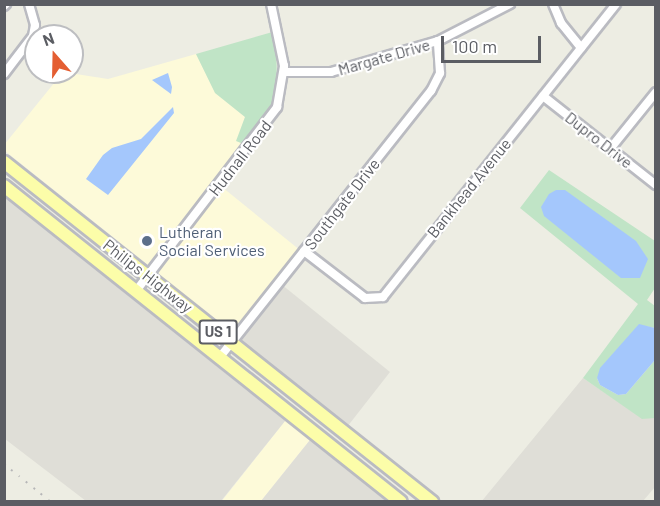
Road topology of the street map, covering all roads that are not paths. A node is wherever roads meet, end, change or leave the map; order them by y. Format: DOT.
graph roads {
  1 [pos="29,4"];
  2 [pos="271,4"];
  3 [pos="510,4"];
  4 [pos="553,4"];
  5 [pos="616,4"];
  6 [pos="438,41"];
  7 [pos="582,48"];
  8 [pos="284,72"];
  9 [pos="4,74"];
  10 [pos="656,92"];
  11 [pos="543,96"];
  12 [pos="610,149"];
  13 [pos="4,162"];
  14 [pos="656,184"];
  15 [pos="4,186"];
  16 [pos="304,251"];
  17 [pos="148,276"];
  18 [pos="136,291"];
  19 [pos="231,342"];
  20 [pos="220,357"];
  21 [pos="401,501"];
  22 [pos="432,501"];
  1 -- 9 [label="street"];
  2 -- 8 [label="street, Hudnall Road"];
  3 -- 6 [label="street, Margate Drive"];
  4 -- 7 [label="street"];
  5 -- 7 [label="street, Bankhead Avenue"];
  6 -- 8 [label="street, Margate Drive"];
  6 -- 16 [label="street, Southgate Drive"];
  7 -- 11 [label="street, Bankhead Avenue"];
  8 -- 17 [label="street, Hudnall Road"];
  10 -- 12 [label="street"];
  11 -- 12 [label="street, Dupro Drive"];
  11 -- 16 [label="street, Bankhead Avenue"];
  12 -- 14 [label="street, Dupro Drive"];
  13 -- 17 [label="main road, Philips Highway / US 1"];
  15 -- 18 [label="main road, Philips Highway / US 1"];
  16 -- 19 [label="street, Southgate Drive"];
  17 -- 18 [label="street, Hudnall Road"];
  17 -- 19 [label="main road, Philips Highway / US 1"];
  18 -- 20 [label="main road, Philips Highway / US 1"];
  19 -- 20 [label="street, Southgate Drive"];
  19 -- 22 [label="main road, Philips Highway / US 1"];
  20 -- 21 [label="main road, Philips Highway / US 1"];
}
